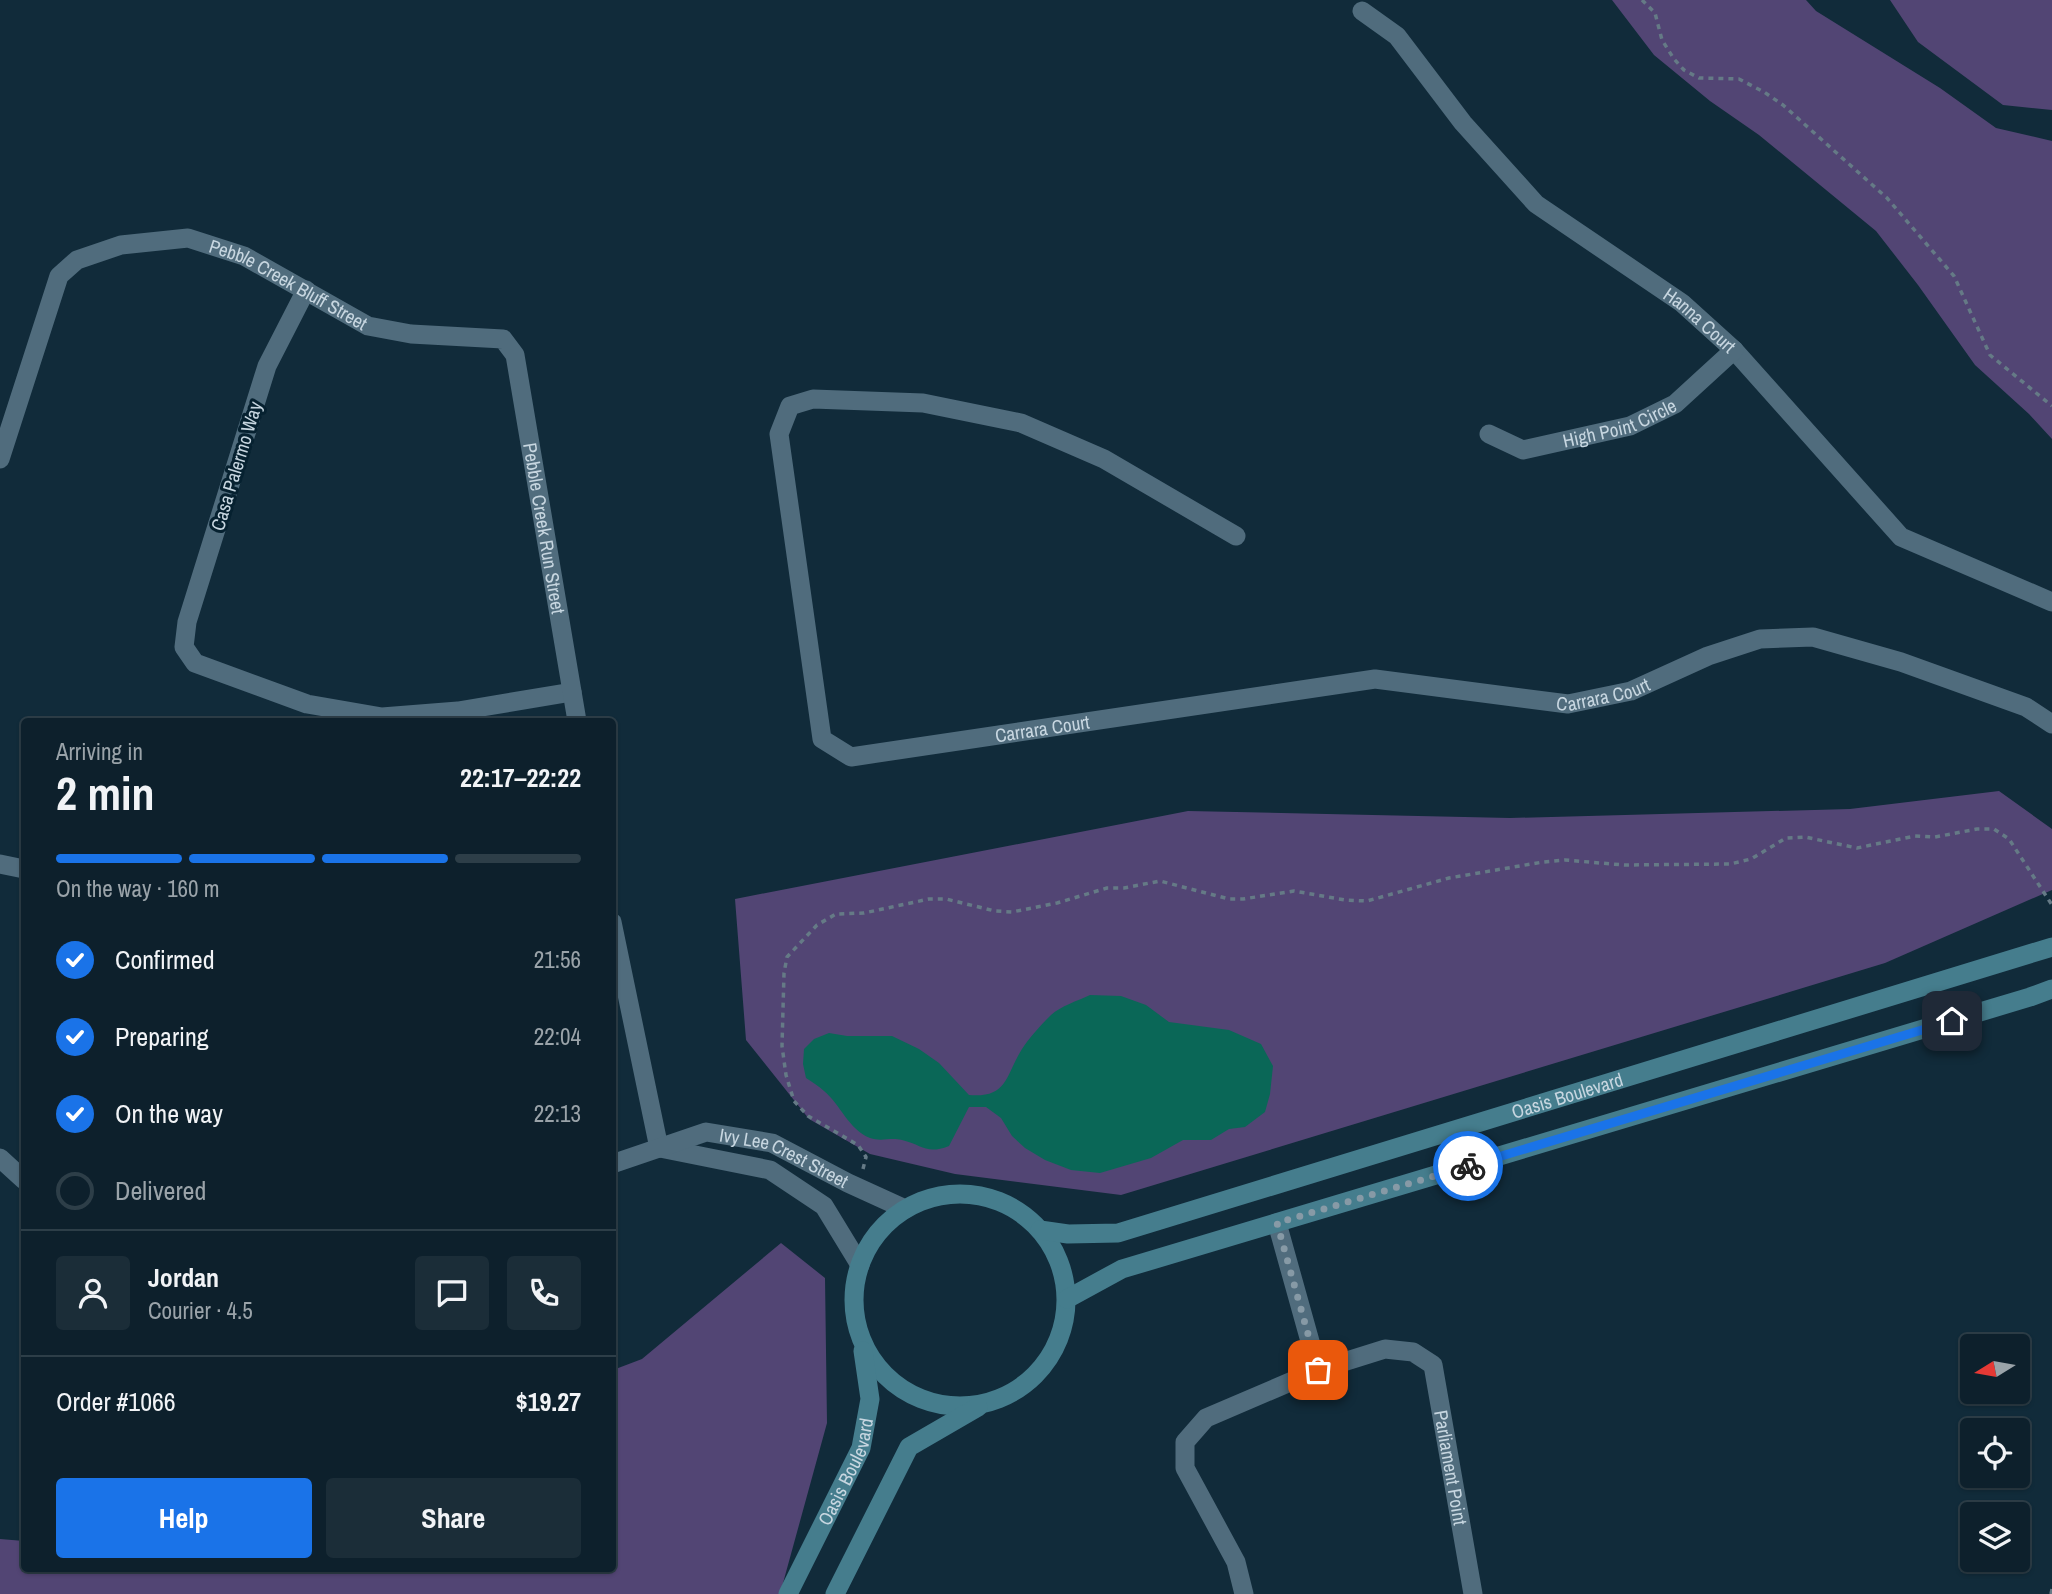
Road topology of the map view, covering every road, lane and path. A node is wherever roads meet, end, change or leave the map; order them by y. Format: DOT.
graph roads {
  1 [pos="1642,0"];
  2 [pos="1362,11"];
  3 [pos="306,290"];
  4 [pos="503,340"];
  5 [pos="1734,350"];
  6 [pos="2052,406"];
  7 [pos="1489,434"];
  8 [pos="0,459"];
  9 [pos="1236,536"];
  10 [pos="2052,602"];
  11 [pos="572,691"];
  12 [pos="577,718"];
  13 [pos="2052,724"];
  14 [pos="0,864"];
  15 [pos="21,868"];
  16 [pos="2052,905"];
  17 [pos="616,941"];
  18 [pos="2052,947"];
  19 [pos="2052,989"];
  20 [pos="659,1148"];
  21 [pos="0,1158"];
  22 [pos="616,1163"];
  23 [pos="862,1174"];
  24 [pos="21,1177"];
  25 [pos="905,1209"];
  26 [pos="1277,1223"];
  27 [pos="1040,1230"];
  28 [pos="860,1265"];
  29 [pos="1067,1299"];
  30 [pos="861,1339"];
  31 [pos="1318,1370"];
  32 [pos="980,1405"];
  33 [pos="2052,1589"];
  34 [pos="788,1594"];
  35 [pos="835,1594"];
  36 [pos="1244,1594"];
  37 [pos="1474,1594"];
  38 [pos="2051,1594"];
  1 -- 6 [label="path"];
  2 -- 5 [label="street, Hanna Court"];
  3 -- 4 [label="street, Pebble Creek Bluff Street"];
  3 -- 8 [label="street, Pebble Creek Bluff Street"];
  3 -- 11 [label="street, Casa Palermo Way"];
  4 -- 11 [label="street, Pebble Creek Run Street"];
  5 -- 7 [label="street, High Point Circle"];
  5 -- 10 [label="street, Hanna Court"];
  9 -- 13 [label="street, Carrara Court"];
  11 -- 12 [label="street, Pebble Creek Run Street"];
  14 -- 15 [label="street"];
  16 -- 23 [label="path"];
  17 -- 20 [label="street"];
  18 -- 27 [label="main road, Oasis Boulevard"];
  19 -- 26 [label="main road, Oasis Boulevard"];
  20 -- 22 [label="street, Ivy Lee Crest Street"];
  20 -- 25 [label="street, Ivy Lee Crest Street"];
  20 -- 28 [label="street, Ivy Lee Crest Street"];
  21 -- 24 [label="street"];
  25 -- 27 [label="main road, Oasis Boulevard"];
  25 -- 28 [label="main road, Oasis Boulevard"];
  26 -- 29 [label="main road, Oasis Boulevard"];
  26 -- 31 [label="street"];
  27 -- 29 [label="main road, Oasis Boulevard"];
  28 -- 30 [label="main road, Oasis Boulevard"];
  29 -- 32 [label="main road, Oasis Boulevard"];
  30 -- 32 [label="main road, Oasis Boulevard"];
  30 -- 34 [label="main road, Oasis Boulevard"];
  31 -- 36 [label="street"];
  31 -- 37 [label="street, Parliament Point"];
  32 -- 35 [label="main road, Oasis Boulevard"];
  33 -- 38 [label="path"];
}
